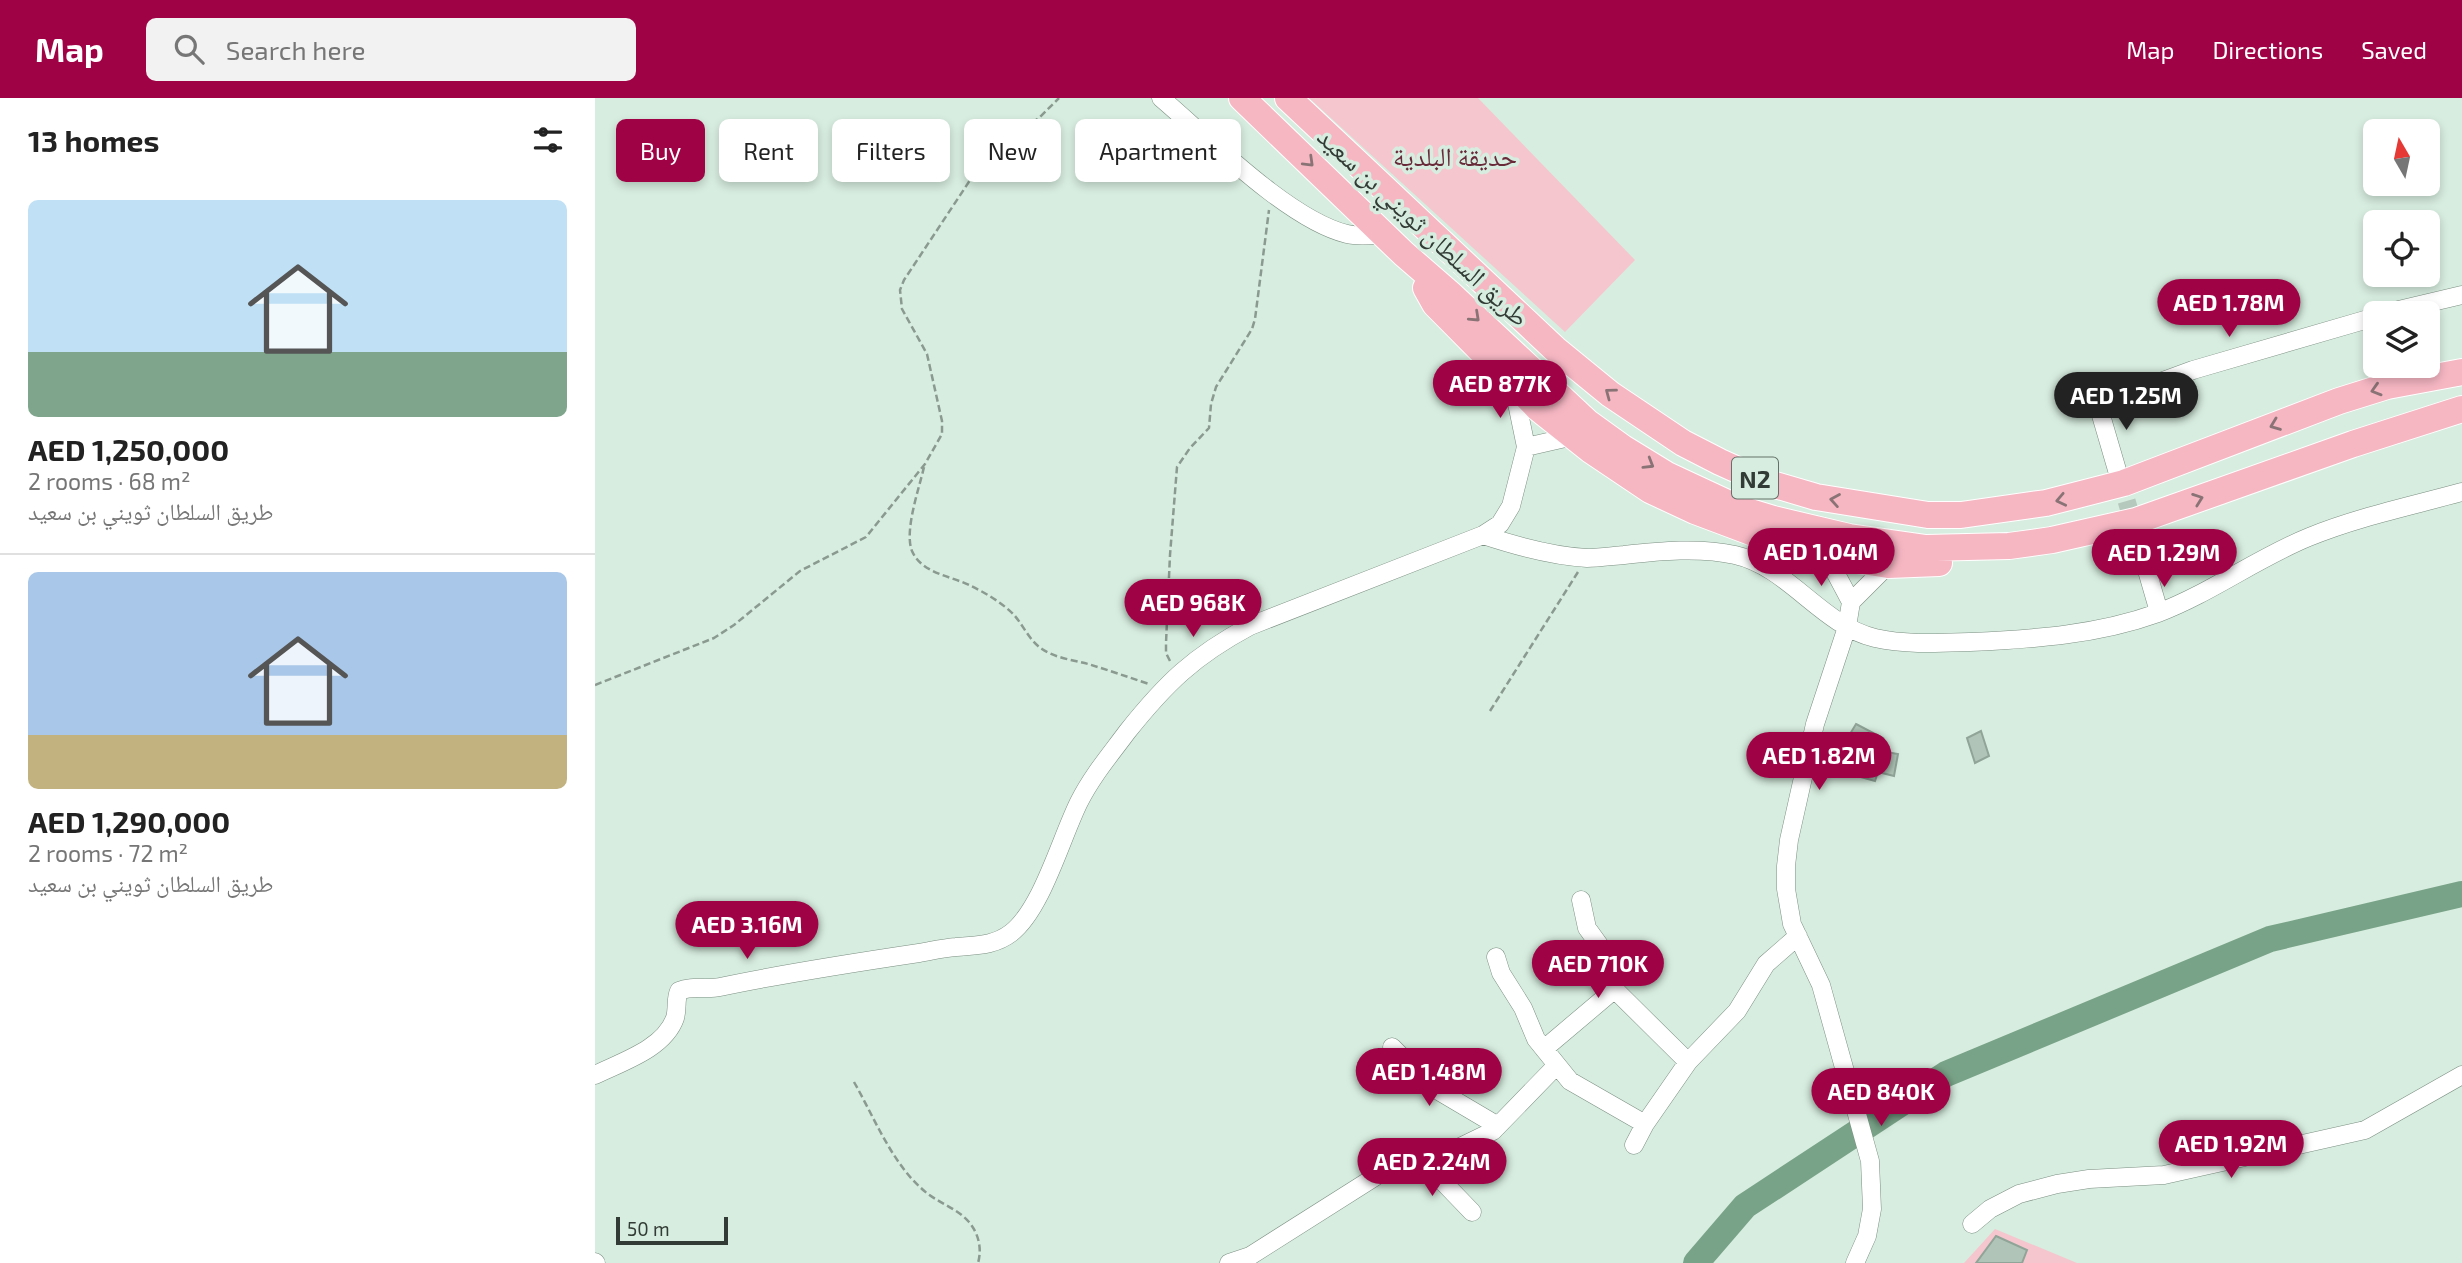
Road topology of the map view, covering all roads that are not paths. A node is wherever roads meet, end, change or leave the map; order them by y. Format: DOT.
graph roads {
  1 [pos="1161,98"];
  2 [pos="1242,98"];
  3 [pos="1288,98"];
  4 [pos="1385,234"];
  5 [pos="1404,254"];
  6 [pos="2462,295"];
  7 [pos="2432,301"];
  8 [pos="2363,320"];
  9 [pos="2462,372"];
  10 [pos="1513,384"];
  11 [pos="2462,409"];
  12 [pos="1574,436"];
  13 [pos="1526,447"];
  14 [pos="2117,470"];
  15 [pos="2462,492"];
  16 [pos="2136,528"];
  17 [pos="1483,535"];
  18 [pos="1826,555"];
  19 [pos="1888,565"];
  20 [pos="1851,602"];
  21 [pos="2159,612"];
  22 [pos="1847,627"];
  23 [pos="1581,900"];
  24 [pos="1798,936"];
  25 [pos="1496,957"];
  26 [pos="1615,989"];
  27 [pos="1392,1047"];
  28 [pos="1544,1049"];
  29 [pos="1688,1062"];
  30 [pos="1557,1065"];
  31 [pos="595,1075"];
  32 [pos="2462,1075"];
  33 [pos="1645,1124"];
  34 [pos="1498,1126"];
  35 [pos="1635,1145"];
  36 [pos="1419,1157"];
  37 [pos="1472,1212"];
  38 [pos="1972,1224"];
  39 [pos="1229,1263"];
  40 [pos="1855,1263"];
  1 -- 4 [label="street"];
  2 -- 4 [label="highway, طريق السلطان ثويني بن سعيد / N2, one-way"];
  9 -- 3 [label="highway, طريق السلطان ثويني بن سعيد / N2, one-way"];
  4 -- 5 [label="highway, طريق السلطان ثويني بن سعيد / N2"];
  5 -- 10 [label="highway"];
  5 -- 16 [label="highway, طريق السلطان ثويني بن سعيد / N2, one-way"];
  6 -- 7 [label="street"];
  8 -- 14 [label="street"];
  10 -- 12 [label="highway"];
  10 -- 13 [label="street"];
  16 -- 11 [label="highway, طريق السلطان ثويني بن سعيد / N2, one-way"];
  12 -- 13 [label="street"];
  12 -- 18 [label="highway"];
  13 -- 17 [label="street"];
  15 -- 21 [label="street"];
  16 -- 19 [label="highway"];
  16 -- 21 [label="street"];
  17 -- 22 [label="street"];
  17 -- 31 [label="street"];
  18 -- 19 [label="highway"];
  18 -- 20 [label="street"];
  19 -- 20 [label="street"];
  20 -- 22 [label="street"];
  21 -- 22 [label="street"];
  22 -- 24 [label="street"];
  23 -- 26 [label="street"];
  24 -- 29 [label="street"];
  24 -- 40 [label="street"];
  25 -- 28 [label="street"];
  26 -- 28 [label="street"];
  26 -- 29 [label="street"];
  27 -- 34 [label="street"];
  28 -- 30 [label="street"];
  29 -- 33 [label="street"];
  30 -- 33 [label="street"];
  30 -- 34 [label="street"];
  32 -- 38 [label="street"];
  33 -- 35 [label="street"];
  34 -- 36 [label="street"];
  36 -- 37 [label="street"];
  36 -- 39 [label="street"];
}
